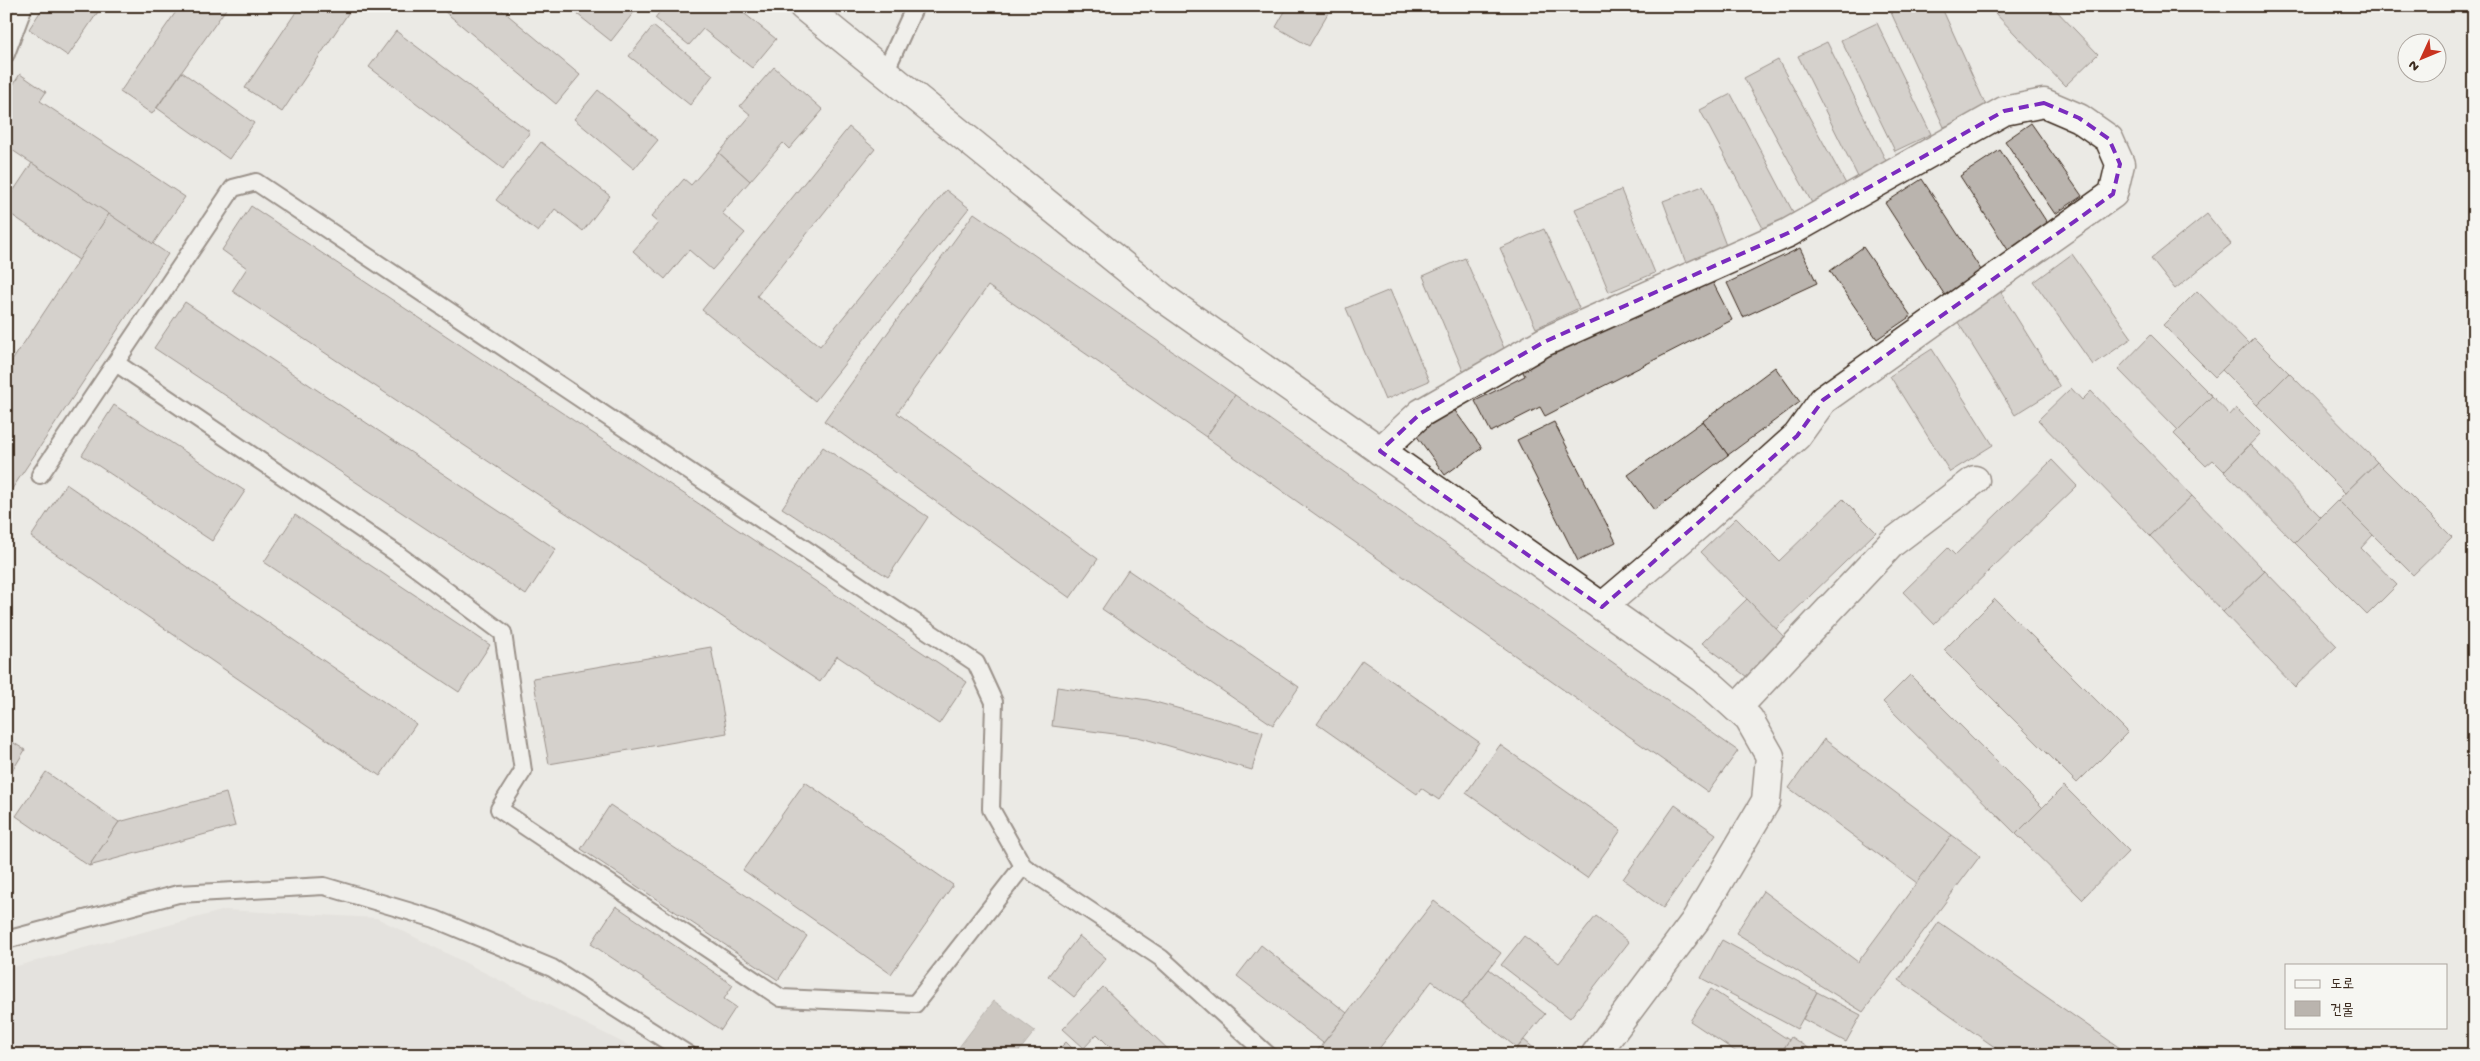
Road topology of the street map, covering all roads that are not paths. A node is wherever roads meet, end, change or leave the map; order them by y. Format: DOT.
graph roads {
  1 [pos="24,6"];
  2 [pos="803,6"];
  3 [pos="915,6"];
  4 [pos="6,54"];
  5 [pos="885,72"];
  6 [pos="116,363"];
  7 [pos="1380,451"];
  8 [pos="40,475"];
  9 [pos="1975,480"];
  10 [pos="1602,606"];
  11 [pos="1737,708"];
  12 [pos="1023,866"];
  13 [pos="6,940"];
  14 [pos="689,1055"];
  15 [pos="1268,1055"];
  16 [pos="1595,1055"];
  1 -- 4 [label="lane"];
  2 -- 5 [label="street"];
  3 -- 5 [label="lane"];
  5 -- 7 [label="street"];
  6 -- 8 [label="lane"];
  6 -- 12 [label="lane"];
  6 -- 12 [label="lane"];
  7 -- 10 [label="street"];
  7 -- 10 [label="street"];
  9 -- 11 [label="street"];
  10 -- 11 [label="street"];
  11 -- 16 [label="street"];
  12 -- 15 [label="lane"];
  13 -- 14 [label="lane"];
}
